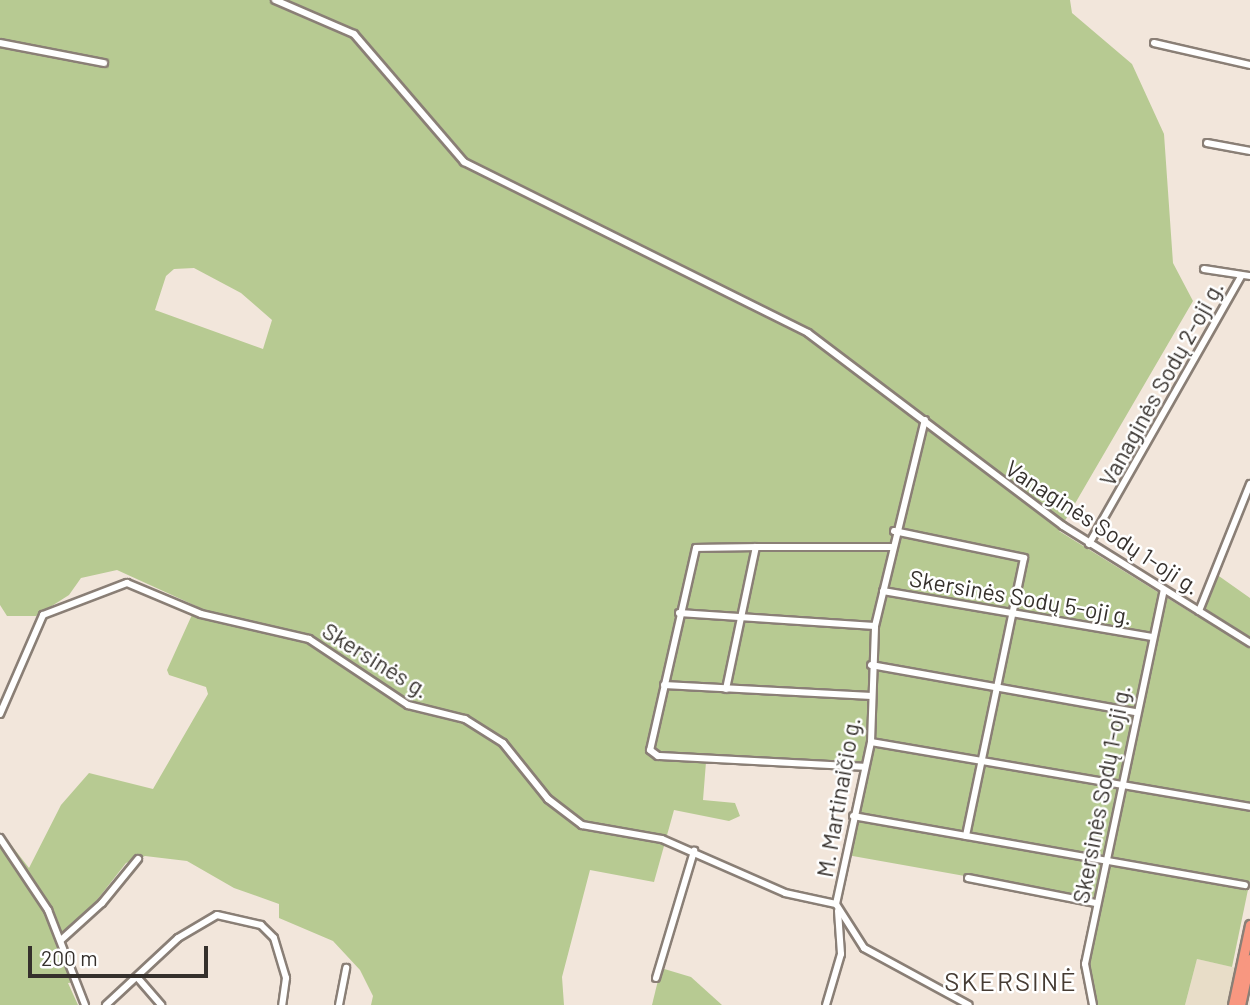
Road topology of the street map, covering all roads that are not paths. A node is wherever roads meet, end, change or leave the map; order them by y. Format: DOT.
graph roads {
  1 [pos="275,0"];
  2 [pos="0,43"];
  3 [pos="1154,43"];
  4 [pos="104,63"];
  5 [pos="1250,65"];
  6 [pos="1207,143"];
  7 [pos="1250,151"];
  8 [pos="1204,269"];
  9 [pos="1241,276"];
  10 [pos="1250,276"];
  11 [pos="925,420"];
  12 [pos="1250,484"];
  13 [pos="894,531"];
  14 [pos="1089,544"];
  15 [pos="755,547"];
  16 [pos="891,547"];
  17 [pos="883,590"];
  18 [pos="1164,590"];
  19 [pos="1199,611"];
  20 [pos="679,613"];
  21 [pos="1011,613"];
  22 [pos="739,617"];
  23 [pos="875,626"];
  24 [pos="1152,637"];
  25 [pos="1250,643"];
  26 [pos="871,665"];
  27 [pos="664,685"];
  28 [pos="997,688"];
  29 [pos="726,689"];
  30 [pos="872,696"];
  31 [pos="1135,712"];
  32 [pos="0,714"];
  33 [pos="871,742"];
  34 [pos="982,763"];
  35 [pos="865,767"];
  36 [pos="1119,786"];
  37 [pos="1250,807"];
  38 [pos="853,816"];
  39 [pos="966,836"];
  40 [pos="1,841"];
  41 [pos="694,851"];
  42 [pos="138,859"];
  43 [pos="1104,860"];
  44 [pos="968,878"];
  45 [pos="1245,885"];
  46 [pos="1097,903"];
  47 [pos="837,908"];
  48 [pos="1250,925"];
  49 [pos="61,940"];
  50 [pos="1250,959"];
  51 [pos="346,968"];
  52 [pos="137,977"];
  53 [pos="656,978"];
  54 [pos="85,1005"];
  55 [pos="106,1005"];
  56 [pos="161,1005"];
  57 [pos="282,1005"];
  58 [pos="339,1005"];
  59 [pos="826,1005"];
  60 [pos="969,1005"];
  61 [pos="1093,1005"];
  62 [pos="1233,1005"];
  63 [pos="1240,1005"];
  1 -- 11 [label="street, Vanaginės Sodų 1-oji g."];
  2 -- 4 [label="street"];
  3 -- 5 [label="street"];
  6 -- 7 [label="street"];
  8 -- 9 [label="street"];
  9 -- 10 [label="street"];
  9 -- 14 [label="street, Vanaginės Sodų 2-oji g."];
  11 -- 13 [label="street, M. Martinaičio g."];
  11 -- 14 [label="street, Vanaginės Sodų 1-oji g."];
  12 -- 19 [label="street"];
  13 -- 16 [label="street, M. Martinaičio g."];
  13 -- 21 [label="street"];
  14 -- 18 [label="street, Vanaginės Sodų 1-oji g."];
  15 -- 16 [label="street"];
  15 -- 20 [label="street"];
  15 -- 22 [label="street"];
  16 -- 17 [label="street, M. Martinaičio g."];
  17 -- 21 [label="street, Skersinės Sodų 5-oji g."];
  17 -- 23 [label="street, M. Martinaičio g."];
  18 -- 19 [label="street, Vanaginės Sodų 1-oji g."];
  18 -- 24 [label="street, Skersinės Sodų 1-oji g."];
  19 -- 25 [label="street, Vanaginės Sodų 1-oji g."];
  20 -- 22 [label="street"];
  20 -- 27 [label="street"];
  21 -- 24 [label="street, Skersinės Sodų 5-oji g."];
  21 -- 28 [label="street"];
  22 -- 23 [label="street"];
  22 -- 29 [label="street"];
  23 -- 26 [label="street, M. Martinaičio g."];
  24 -- 31 [label="street, Skersinės Sodų 1-oji g."];
  26 -- 28 [label="street"];
  26 -- 30 [label="street, M. Martinaičio g."];
  27 -- 29 [label="street"];
  27 -- 35 [label="street"];
  28 -- 31 [label="street"];
  28 -- 34 [label="street"];
  29 -- 30 [label="street"];
  30 -- 33 [label="street, M. Martinaičio g."];
  31 -- 36 [label="street, Skersinės Sodų 1-oji g."];
  32 -- 41 [label="street, Skersinės g."];
  33 -- 34 [label="street"];
  33 -- 35 [label="street, M. Martinaičio g."];
  34 -- 36 [label="street"];
  34 -- 39 [label="street"];
  35 -- 38 [label="street, M. Martinaičio g."];
  36 -- 37 [label="street"];
  36 -- 43 [label="street, Skersinės Sodų 1-oji g."];
  38 -- 39 [label="street"];
  38 -- 47 [label="street, M. Martinaičio g."];
  39 -- 43 [label="street"];
  40 -- 49 [label="street"];
  41 -- 47 [label="street, Skersinės g."];
  41 -- 53 [label="street"];
  42 -- 49 [label="street"];
  43 -- 45 [label="street"];
  43 -- 46 [label="street, Skersinės Sodų 1-oji g."];
  44 -- 46 [label="street"];
  46 -- 61 [label="street, Skersinės Sodų 1-oji g."];
  47 -- 59 [label="street, M. Martinaičio g."];
  47 -- 60 [label="street"];
  48 -- 62 [label="highway"];
  49 -- 54 [label="street"];
  50 -- 63 [label="highway"];
  51 -- 58 [label="street"];
  52 -- 55 [label="street"];
  52 -- 56 [label="street"];
  52 -- 57 [label="street"];
}
